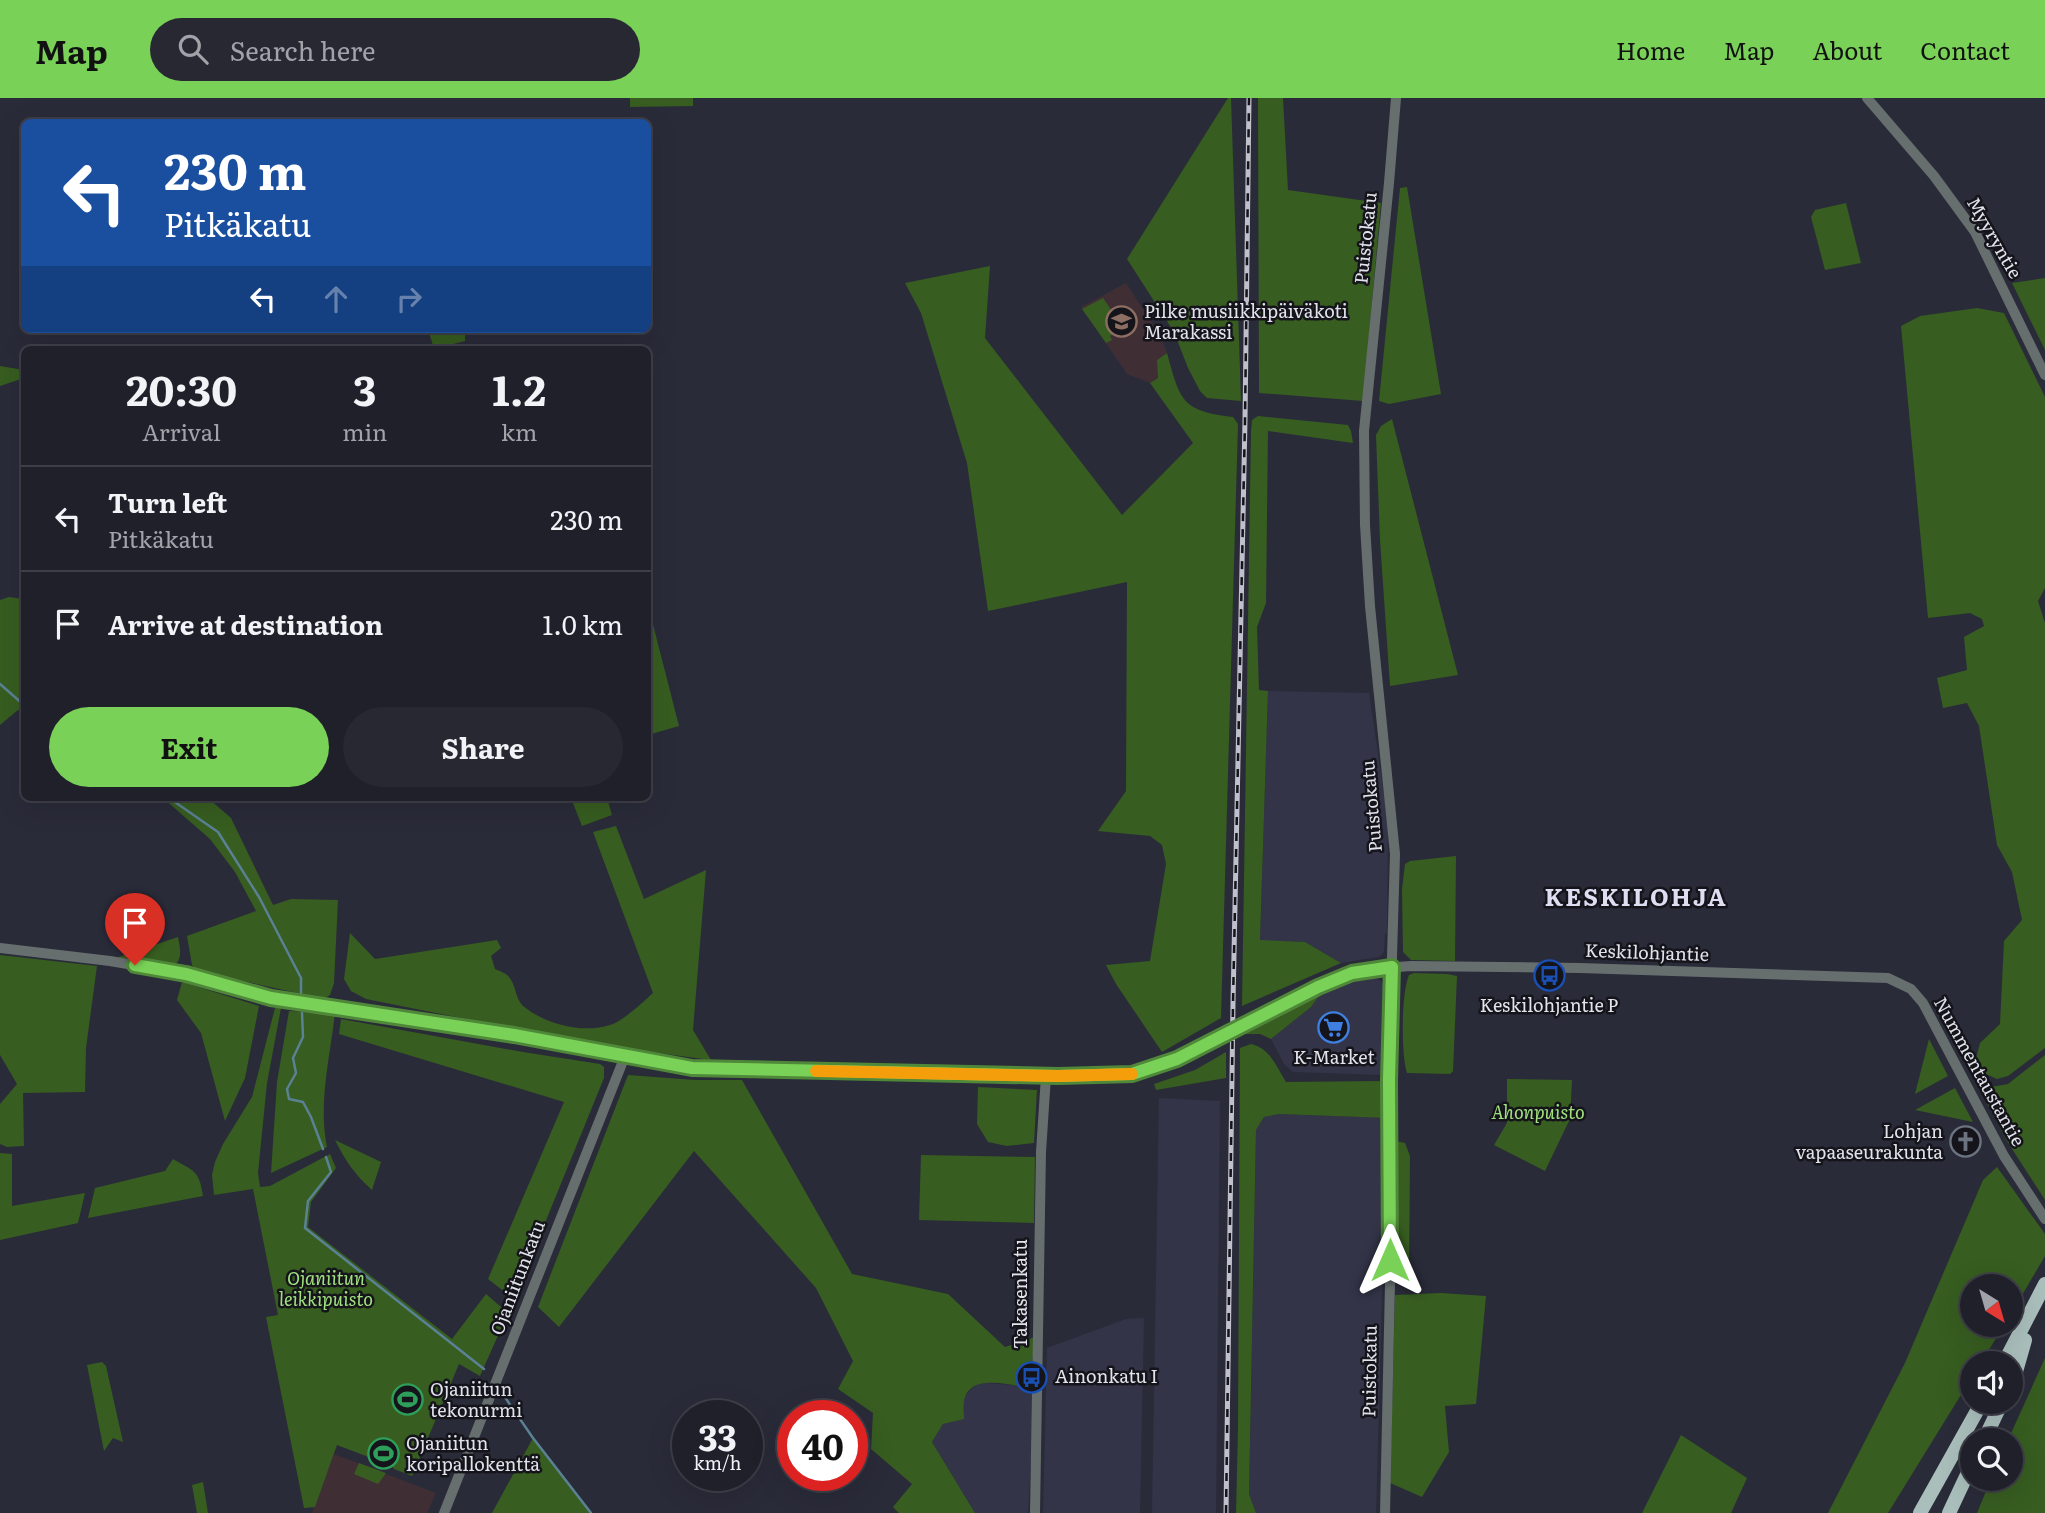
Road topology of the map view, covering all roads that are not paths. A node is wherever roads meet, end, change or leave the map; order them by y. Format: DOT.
graph roads {
  1 [pos="1396,98"];
  2 [pos="1867,98"];
  3 [pos="2045,375"];
  4 [pos="0,948"];
  5 [pos="1392,967"];
  6 [pos="1900,983"];
  7 [pos="625,1056"];
  8 [pos="1046,1076"];
  9 [pos="2045,1219"];
  10 [pos="2045,1284"];
  11 [pos="2045,1300"];
  12 [pos="2025,1340"];
  13 [pos="2010,1351"];
  14 [pos="2019,1351"];
  15 [pos="2022,1351"];
  16 [pos="1975,1414"];
  17 [pos="1983,1414"];
  18 [pos="1960,1490"];
  19 [pos="1923,1510"];
  20 [pos="444,1513"];
  21 [pos="1035,1513"];
  22 [pos="1385,1513"];
  23 [pos="1949,1513"];
  1 -- 5 [label="street, Puistokatu"];
  2 -- 3 [label="street, Myyryntie"];
  4 -- 7 [label="street, Keskilohjantie"];
  5 -- 6 [label="street, Keskilohjantie"];
  5 -- 8 [label="street, Keskilohjantie"];
  5 -- 22 [label="street, Puistokatu"];
  6 -- 9 [label="street, Nummentaustantie"];
  7 -- 8 [label="street, Keskilohjantie"];
  7 -- 20 [label="street, Ojaniitunkatu"];
  8 -- 21 [label="street, Takasenkatu"];
  10 -- 13 [label="highway"];
  11 -- 12 [label="highway"];
  12 -- 14 [label="highway"];
  12 -- 15 [label="highway"];
  16 -- 19 [label="highway"];
  17 -- 19 [label="highway"];
  18 -- 23 [label="highway"];
}
